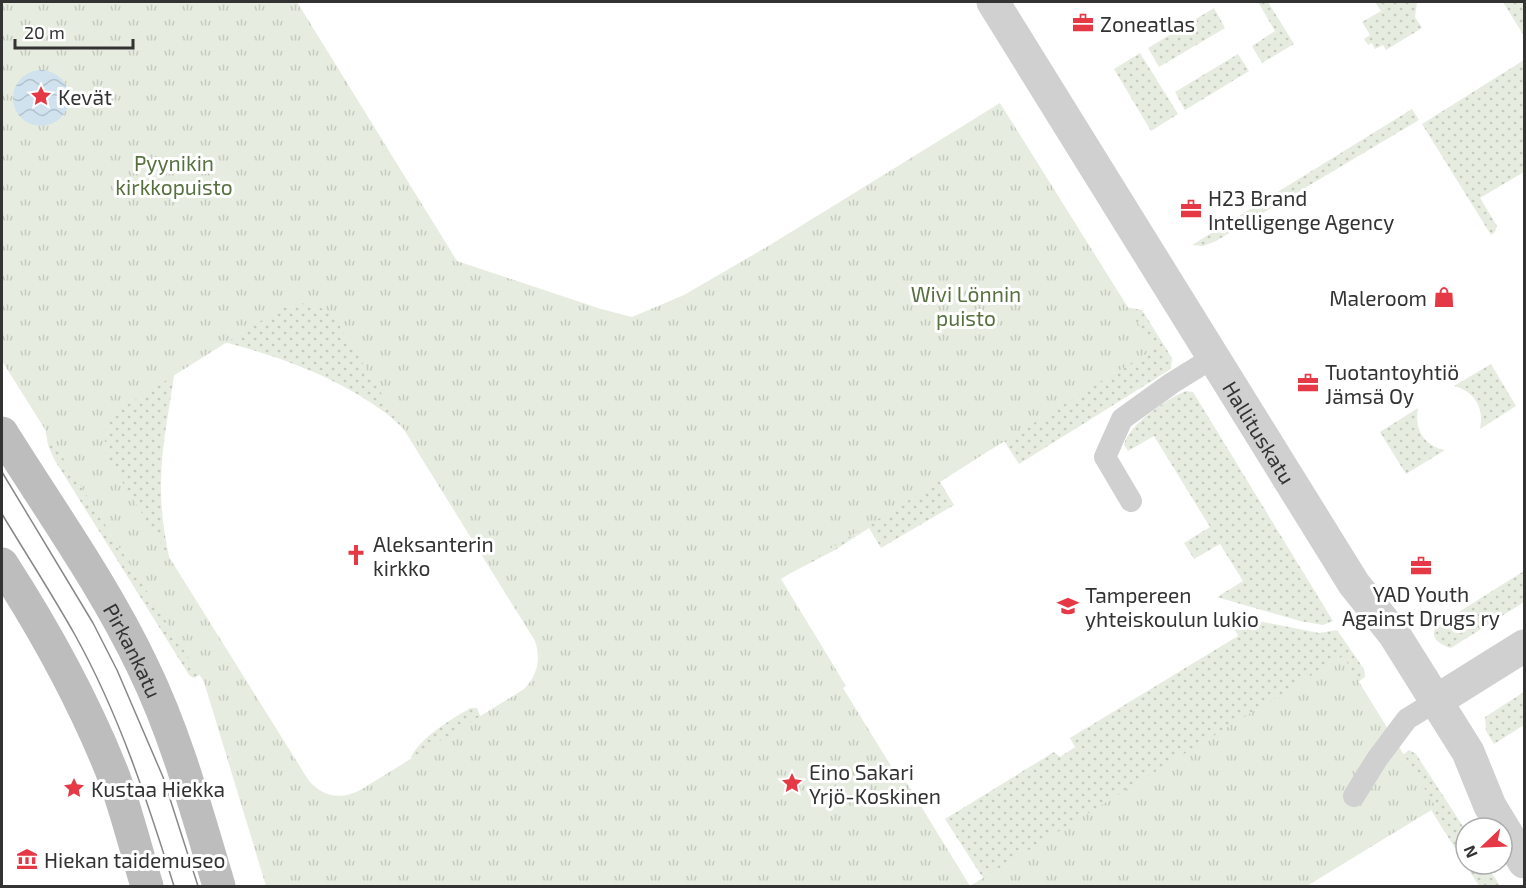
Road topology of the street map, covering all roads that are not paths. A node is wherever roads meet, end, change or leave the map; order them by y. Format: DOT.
graph roads {
  1 [pos="993,2"];
  2 [pos="1214,357"];
  3 [pos="2,434"];
  4 [pos="1131,501"];
  5 [pos="6,581"];
  6 [pos="1524,646"];
  7 [pos="1436,701"];
  8 [pos="1354,796"];
  9 [pos="1524,862"];
  10 [pos="147,886"];
  11 [pos="219,886"];
  1 -- 2 [label="street, Hallituskatu"];
  2 -- 4 [label="lane"];
  2 -- 7 [label="street, Hallituskatu"];
  3 -- 11 [label="main road, Pirkankatu"];
  5 -- 10 [label="main road"];
  6 -- 7 [label="street"];
  7 -- 8 [label="lane"];
  7 -- 9 [label="street, Hallituskatu"];
}
